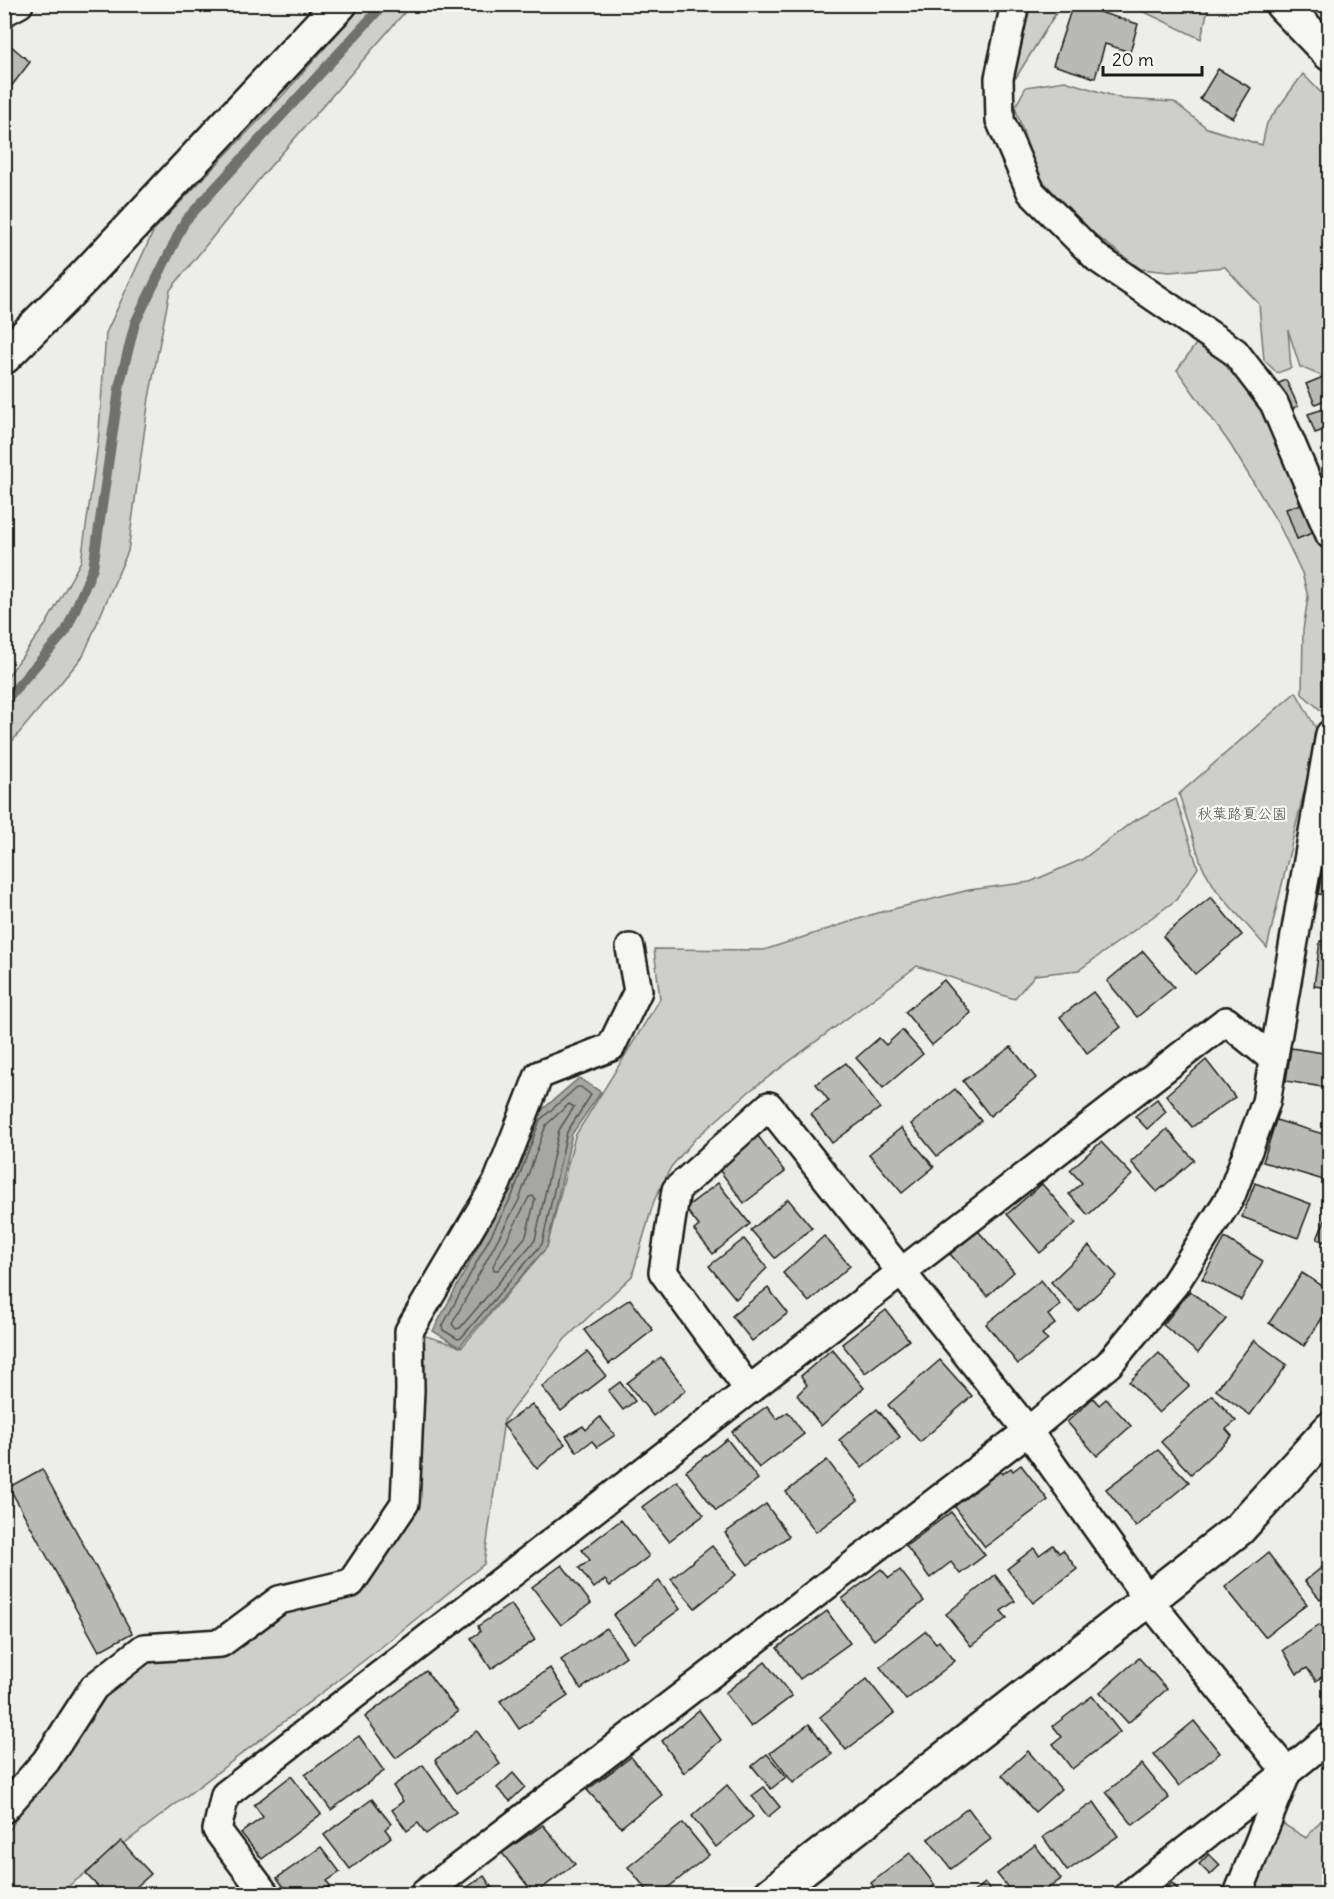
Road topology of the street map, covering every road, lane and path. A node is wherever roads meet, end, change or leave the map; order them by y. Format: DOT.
graph roads {
  1 [pos="19,4"];
  2 [pos="340,4"];
  3 [pos="1016,4"];
  4 [pos="1282,4"];
  5 [pos="4,12"];
  6 [pos="1329,54"];
  7 [pos="4,357"];
  8 [pos="1329,535"];
  9 [pos="1329,734"];
  10 [pos="630,948"];
  11 [pos="1273,1059"];
  12 [pos="901,1272"];
  13 [pos="749,1390"];
  14 [pos="1329,1429"];
  15 [pos="1028,1431"];
  16 [pos="1149,1600"];
  17 [pos="1328,1743"];
  18 [pos="1287,1772"];
  19 [pos="4,1809"];
  20 [pos="265,1894"];
  21 [pos="424,1894"];
  22 [pos="771,1894"];
  23 [pos="1130,1894"];
  24 [pos="1238,1894"];
  1 -- 5 [label="street"];
  2 -- 7 [label="street"];
  3 -- 8 [label="street"];
  4 -- 6 [label="street"];
  9 -- 11 [label="street"];
  10 -- 19 [label="street"];
  11 -- 12 [label="street"];
  11 -- 15 [label="street"];
  12 -- 13 [label="street"];
  12 -- 13 [label="street"];
  12 -- 15 [label="street"];
  13 -- 20 [label="street"];
  14 -- 16 [label="street"];
  15 -- 16 [label="street"];
  15 -- 21 [label="street"];
  16 -- 18 [label="street"];
  16 -- 22 [label="street"];
  17 -- 18 [label="street"];
  18 -- 23 [label="street"];
  18 -- 24 [label="street"];
}
